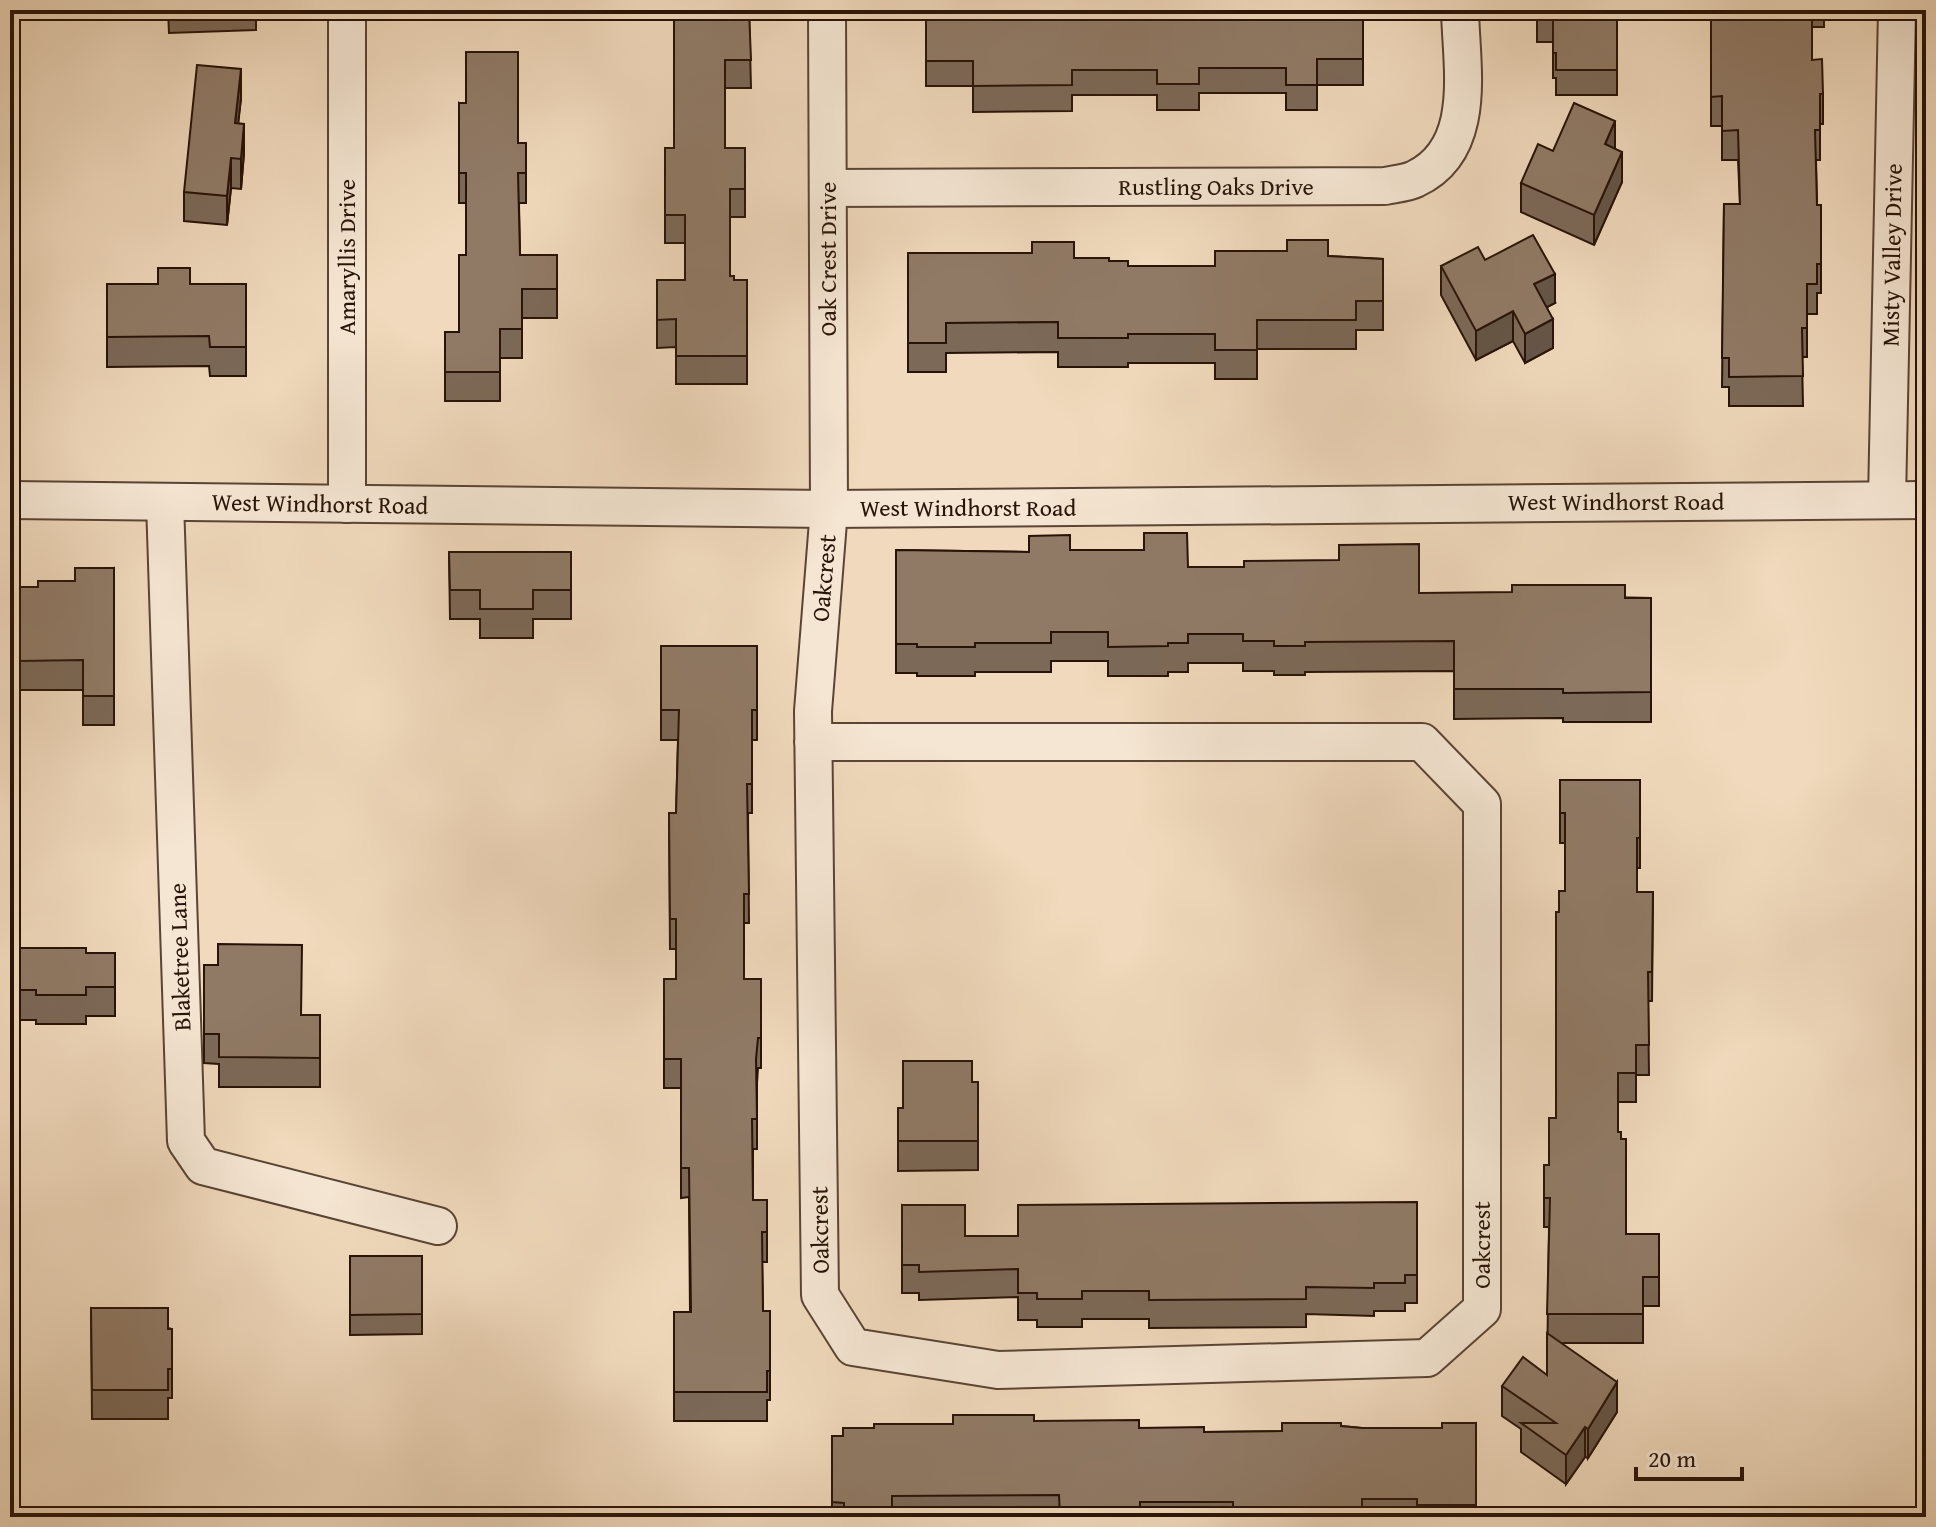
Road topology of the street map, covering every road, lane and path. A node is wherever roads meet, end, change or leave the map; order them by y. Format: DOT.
graph roads {
  1 [pos="347,10"];
  2 [pos="827,10"];
  3 [pos="1460,10"];
  4 [pos="1897,10"];
  5 [pos="828,188"];
  6 [pos="10,500"];
  7 [pos="1887,500"];
  8 [pos="1926,500"];
  9 [pos="165,502"];
  10 [pos="347,504"];
  11 [pos="829,509"];
  12 [pos="813,742"];
  13 [pos="438,1226"];
  1 -- 10 [label="street, Amaryllis Drive"];
  2 -- 5 [label="street, Oak Crest Drive"];
  3 -- 5 [label="street, Rustling Oaks Drive"];
  4 -- 7 [label="street, Misty Valley Drive"];
  5 -- 11 [label="street, Oak Crest Drive"];
  6 -- 9 [label="street, West Windhorst Road"];
  7 -- 8 [label="street, West Windhorst Road"];
  7 -- 11 [label="street, West Windhorst Road"];
  9 -- 10 [label="street, West Windhorst Road"];
  9 -- 13 [label="street, Blaketree Lane"];
  10 -- 11 [label="street, West Windhorst Road"];
  11 -- 12 [label="street, Oakcrest"];
  12 -- 12 [label="street, Oakcrest"];
}
